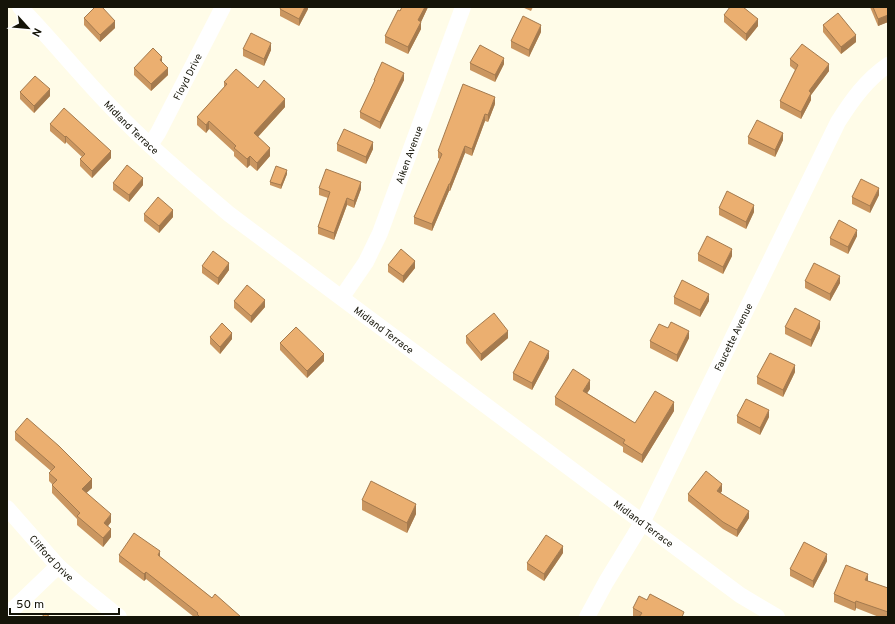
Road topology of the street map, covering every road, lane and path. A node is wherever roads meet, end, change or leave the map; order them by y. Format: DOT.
graph roads {
  1 [pos="20,7"];
  2 [pos="223,7"];
  3 [pos="463,7"];
  4 [pos="888,65"];
  5 [pos="150,145"];
  6 [pos="342,297"];
  7 [pos="7,508"];
  8 [pos="642,523"];
  9 [pos="58,566"];
  10 [pos="7,615"];
  11 [pos="119,617"];
  12 [pos="587,617"];
  13 [pos="777,617"];
  1 -- 5 [label="street, Midland Terrace"];
  2 -- 5 [label="street, Floyd Drive"];
  3 -- 6 [label="street, Aiken Avenue"];
  4 -- 8 [label="street, Faucette Avenue"];
  5 -- 6 [label="street, Midland Terrace"];
  6 -- 8 [label="street, Midland Terrace"];
  7 -- 9 [label="street, Clifford Drive"];
  8 -- 12 [label="street, Faucette Avenue"];
  8 -- 13 [label="street, Midland Terrace"];
  9 -- 10 [label="street"];
  9 -- 11 [label="street, Clifford Drive"];
}
